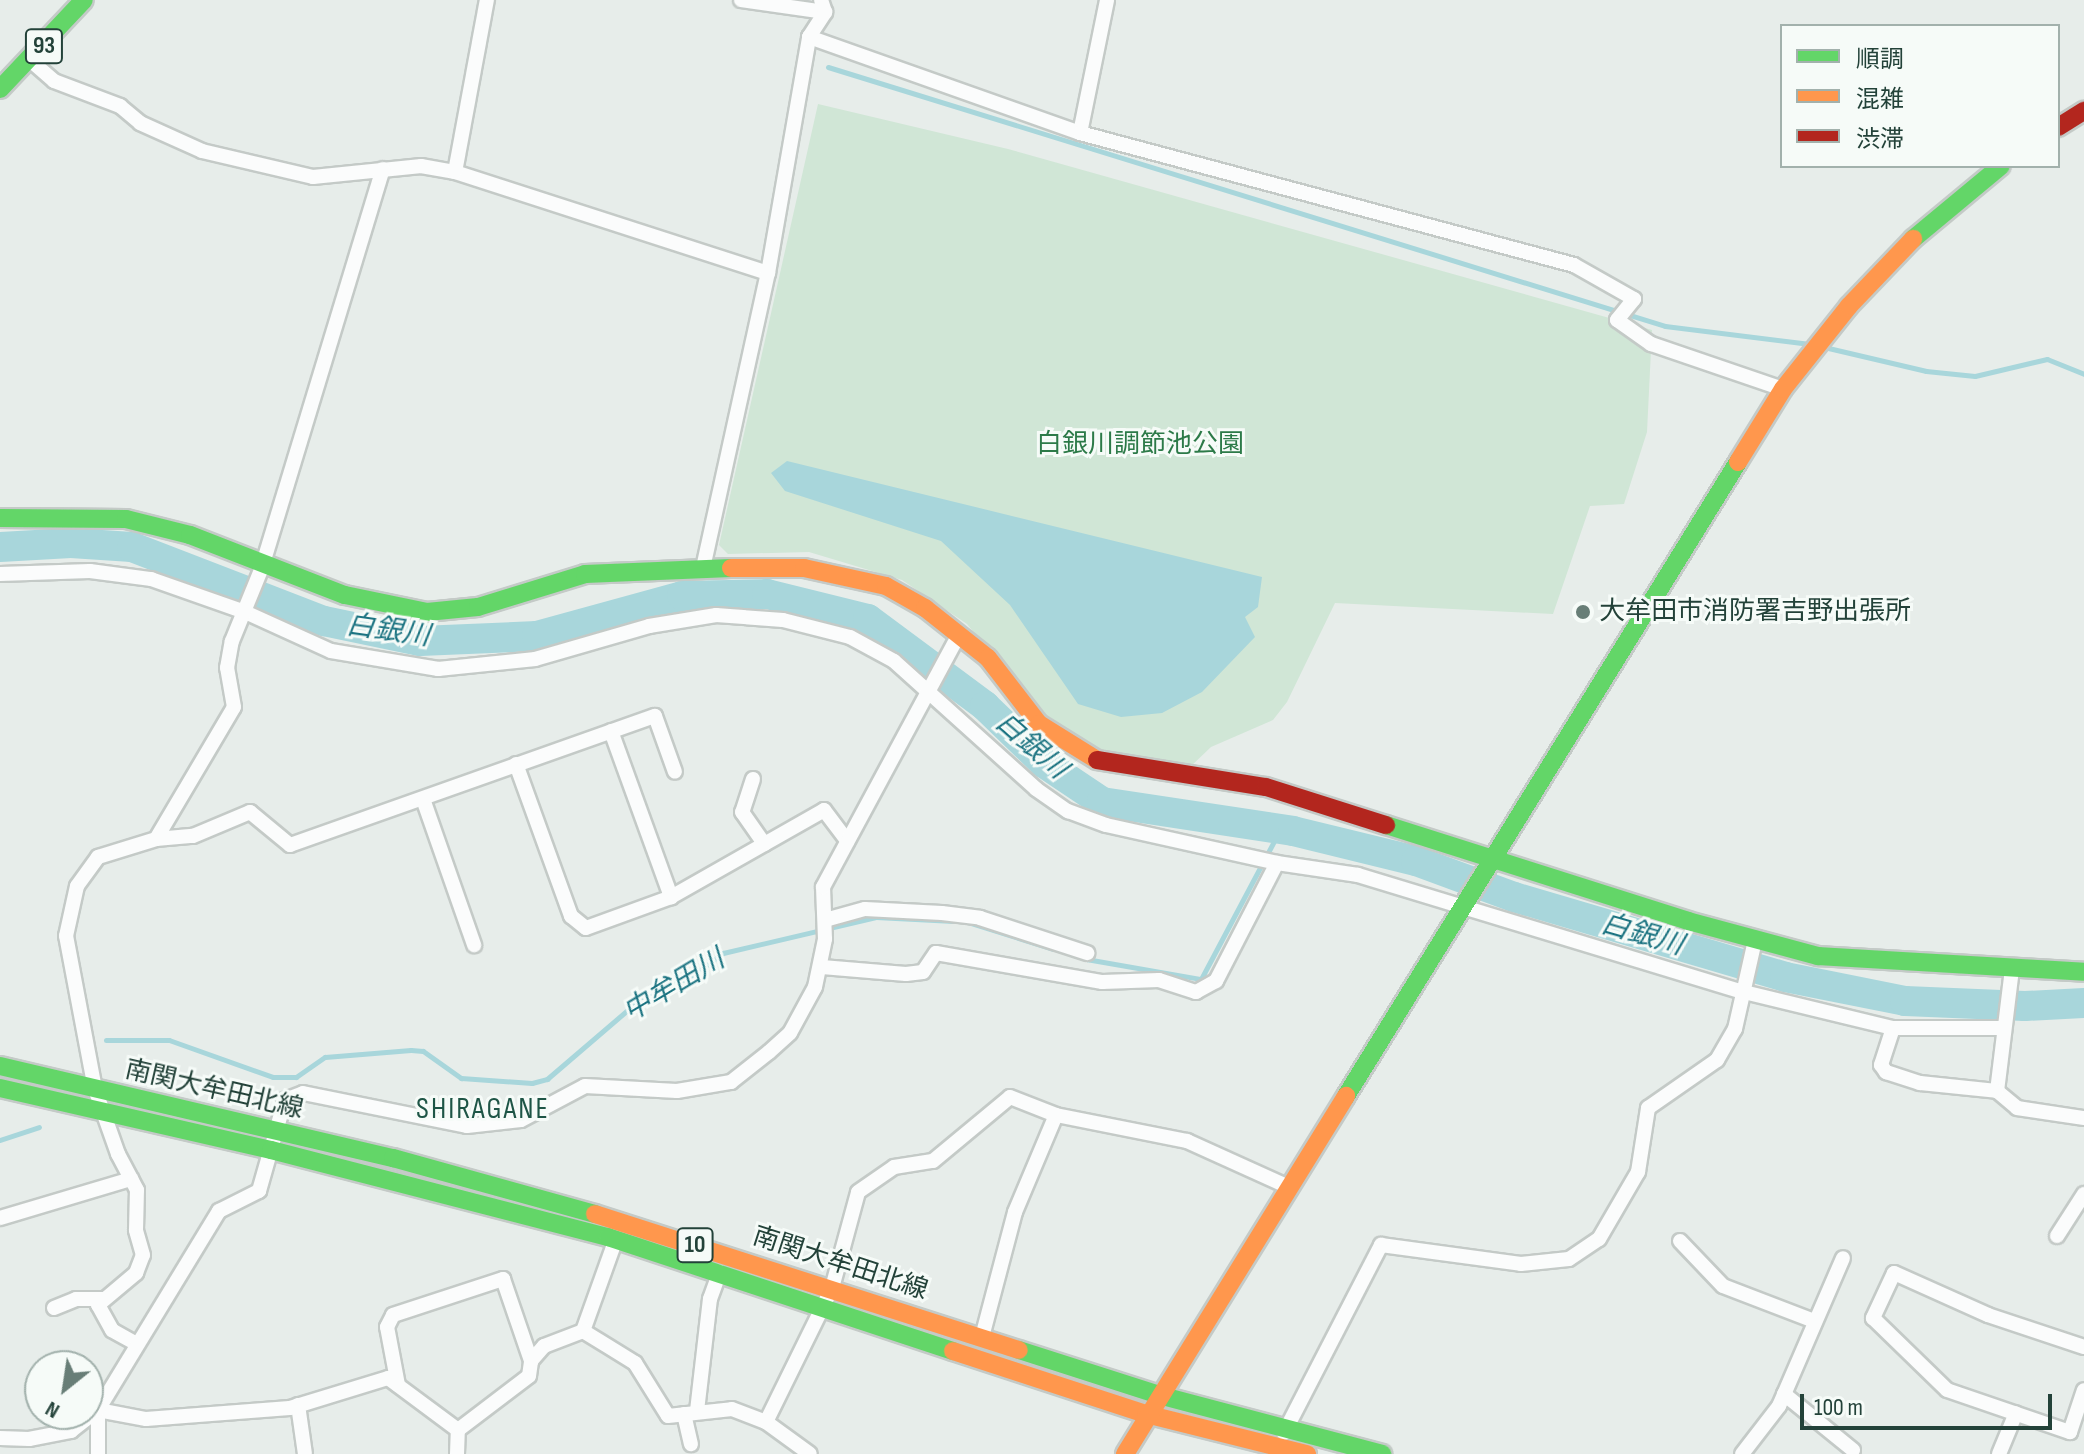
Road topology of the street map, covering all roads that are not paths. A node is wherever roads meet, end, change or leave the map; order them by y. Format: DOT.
graph roads {
  1 [pos="84,0"];
  2 [pos="487,0"];
  3 [pos="741,0"];
  4 [pos="1107,0"];
  5 [pos="823,6"];
  6 [pos="809,37"];
  7 [pos="30,60"];
  8 [pos="0,89"];
  9 [pos="2084,111"];
  10 [pos="2060,126"];
  11 [pos="1080,133"];
  12 [pos="1999,168"];
  13 [pos="383,169"];
  14 [pos="455,172"];
  15 [pos="768,273"];
  16 [pos="1783,389"];
  17 [pos="0,518"];
  18 [pos="262,566"];
  19 [pos="703,568"];
  20 [pos="0,574"];
  21 [pos="245,608"];
  22 [pos="956,639"];
  23 [pos="929,688"];
  24 [pos="611,731"];
  25 [pos="516,764"];
  26 [pos="675,772"];
  27 [pos="753,779"];
  28 [pos="423,799"];
  29 [pos="156,839"];
  30 [pos="847,841"];
  31 [pos="764,844"];
  32 [pos="1269,861"];
  33 [pos="1488,861"];
  34 [pos="671,897"];
  35 [pos="1463,903"];
  36 [pos="825,929"];
  37 [pos="1754,944"];
  38 [pos="474,945"];
  39 [pos="1087,953"];
  40 [pos="822,967"];
  41 [pos="2012,969"];
  42 [pos="2084,972"];
  43 [pos="1744,989"];
  44 [pos="2005,1023"];
  45 [pos="1893,1028"];
  46 [pos="0,1066"];
  47 [pos="0,1088"];
  48 [pos="95,1089"];
  49 [pos="1997,1091"];
  50 [pos="104,1112"];
  51 [pos="1056,1115"];
  52 [pos="2084,1118"];
  53 [pos="277,1131"];
  54 [pos="271,1150"];
  55 [pos="131,1179"];
  56 [pos="1291,1188"];
  57 [pos="2084,1194"];
  58 [pos="0,1218"];
  59 [pos="2057,1236"];
  60 [pos="616,1239"];
  61 [pos="1680,1241"];
  62 [pos="1843,1258"];
  63 [pos="720,1272"];
  64 [pos="832,1288"];
  65 [pos="104,1299"];
  66 [pos="821,1304"];
  67 [pos="54,1308"];
  68 [pos="1814,1321"];
  69 [pos="583,1331"];
  70 [pos="982,1337"];
  71 [pos="135,1343"];
  72 [pos="2084,1347"];
  73 [pos="531,1361"];
  74 [pos="398,1385"];
  75 [pos="2084,1390"];
  76 [pos="1784,1394"];
  77 [pos="1159,1395"];
  78 [pos="104,1399"];
  79 [pos="298,1405"];
  80 [pos="104,1411"];
  81 [pos="690,1412"];
  82 [pos="2016,1413"];
  83 [pos="1146,1414"];
  84 [pos="766,1422"];
  85 [pos="1286,1429"];
  86 [pos="72,1430"];
  87 [pos="98,1430"];
  88 [pos="458,1430"];
  89 [pos="0,1438"];
  90 [pos="691,1444"];
  91 [pos="1276,1450"];
  92 [pos="1853,1450"];
  93 [pos="98,1454"];
  94 [pos="305,1454"];
  95 [pos="457,1454"];
  96 [pos="810,1454"];
  97 [pos="1125,1454"];
  98 [pos="1307,1454"];
  99 [pos="1382,1454"];
  100 [pos="1742,1454"];
  101 [pos="1999,1454"];
  1 -- 7 [label="street, 93"];
  2 -- 14 [label="street"];
  3 -- 5 [label="street"];
  4 -- 11 [label="street"];
  5 -- 6 [label="street"];
  6 -- 11 [label="street"];
  6 -- 15 [label="street"];
  7 -- 8 [label="street, 93"];
  7 -- 13 [label="street"];
  9 -- 10 [label="street"];
  11 -- 16 [label="street"];
  12 -- 16 [label="street"];
  13 -- 14 [label="street"];
  13 -- 18 [label="street"];
  14 -- 15 [label="street"];
  15 -- 19 [label="street"];
  16 -- 33 [label="street"];
  17 -- 18 [label="street"];
  18 -- 19 [label="street"];
  18 -- 21 [label="street"];
  19 -- 22 [label="street"];
  20 -- 21 [label="street"];
  21 -- 23 [label="street"];
  21 -- 29 [label="street"];
  22 -- 23 [label="street"];
  22 -- 33 [label="street"];
  23 -- 30 [label="street"];
  23 -- 32 [label="street"];
  24 -- 25 [label="street"];
  24 -- 26 [label="street"];
  24 -- 34 [label="street"];
  25 -- 28 [label="street"];
  25 -- 34 [label="street"];
  27 -- 31 [label="street"];
  28 -- 29 [label="street"];
  28 -- 38 [label="street"];
  29 -- 48 [label="street"];
  30 -- 31 [label="street"];
  30 -- 36 [label="street"];
  31 -- 34 [label="street"];
  32 -- 35 [label="street"];
  32 -- 40 [label="street"];
  33 -- 35 [label="street"];
  33 -- 37 [label="street"];
  35 -- 43 [label="street"];
  35 -- 56 [label="street"];
  36 -- 39 [label="street"];
  36 -- 40 [label="street"];
  37 -- 41 [label="street"];
  37 -- 43 [label="street"];
  40 -- 53 [label="street"];
  41 -- 42 [label="street"];
  41 -- 44 [label="street"];
  43 -- 45 [label="street"];
  43 -- 85 [label="street"];
  44 -- 45 [label="street"];
  44 -- 49 [label="street"];
  45 -- 49 [label="street"];
  46 -- 48 [label="street, 南関大牟田北線 / 10"];
  47 -- 50 [label="street, 南関大牟田北線 / 10"];
  48 -- 50 [label="street"];
  48 -- 53 [label="street, 南関大牟田北線 / 10"];
  49 -- 52 [label="street"];
  50 -- 54 [label="street, 南関大牟田北線 / 10"];
  50 -- 55 [label="street"];
  51 -- 56 [label="street"];
  51 -- 64 [label="street"];
  51 -- 70 [label="street"];
  53 -- 54 [label="street"];
  53 -- 64 [label="street, 南関大牟田北線 / 10"];
  54 -- 60 [label="street, 南関大牟田北線 / 10"];
  54 -- 71 [label="street"];
  55 -- 58 [label="street"];
  55 -- 65 [label="street"];
  56 -- 77 [label="street"];
  57 -- 59 [label="street"];
  60 -- 63 [label="street, 南関大牟田北線 / 10"];
  60 -- 69 [label="street"];
  61 -- 68 [label="street"];
  62 -- 68 [label="street"];
  63 -- 66 [label="street, 南関大牟田北線 / 10"];
  63 -- 81 [label="street"];
  64 -- 66 [label="street"];
  64 -- 70 [label="street, 南関大牟田北線 / 10"];
  65 -- 67 [label="street"];
  65 -- 71 [label="street"];
  66 -- 83 [label="street, 南関大牟田北線 / 10"];
  66 -- 84 [label="street"];
  68 -- 76 [label="street"];
  69 -- 73 [label="street"];
  69 -- 81 [label="street"];
  70 -- 77 [label="street, 南関大牟田北線 / 10"];
  71 -- 78 [label="street"];
  72 -- 82 [label="street"];
  73 -- 74 [label="street"];
  73 -- 88 [label="street"];
  74 -- 79 [label="street"];
  74 -- 88 [label="street"];
  75 -- 82 [label="street"];
  76 -- 92 [label="street"];
  76 -- 100 [label="street"];
  77 -- 83 [label="street"];
  77 -- 85 [label="street, 南関大牟田北線 / 10"];
  79 -- 80 [label="street"];
  79 -- 94 [label="street"];
  81 -- 84 [label="street"];
  81 -- 90 [label="street"];
  82 -- 101 [label="street"];
  83 -- 91 [label="street, 南関大牟田北線 / 10"];
  83 -- 97 [label="street"];
  84 -- 96 [label="street"];
  85 -- 91 [label="street"];
  85 -- 99 [label="street, 南関大牟田北線 / 10"];
  86 -- 89 [label="street"];
  87 -- 93 [label="street"];
  88 -- 95 [label="street"];
  91 -- 98 [label="street, 南関大牟田北線 / 10"];
}
